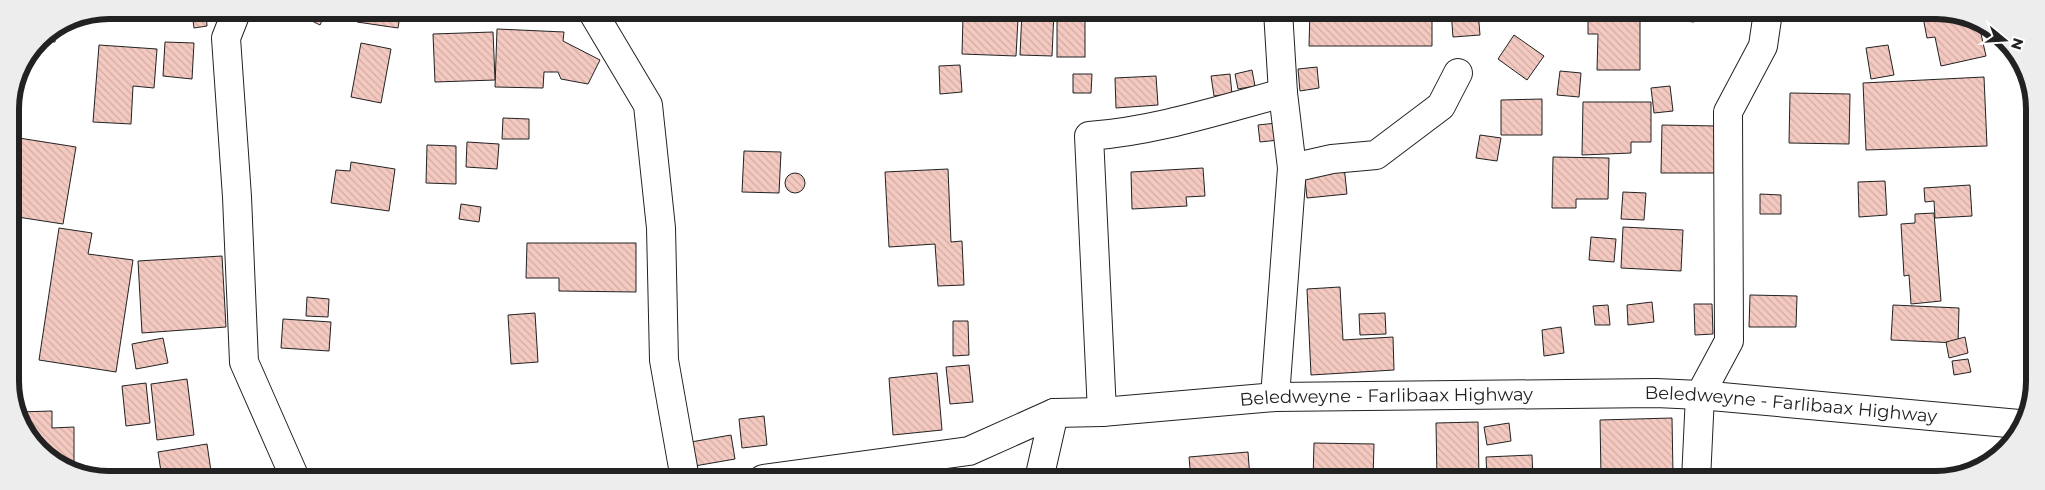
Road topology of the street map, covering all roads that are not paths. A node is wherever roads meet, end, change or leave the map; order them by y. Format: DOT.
graph roads {
  1 [pos="233,19"];
  2 [pos="597,19"];
  3 [pos="1278,19"];
  4 [pos="1767,19"];
  5 [pos="1458,73"];
  6 [pos="1283,93"];
  7 [pos="1292,168"];
  8 [pos="1700,395"];
  9 [pos="1275,397"];
  10 [pos="1102,412"];
  11 [pos="1054,413"];
  12 [pos="2015,424"];
  13 [pos="292,471"];
  14 [pos="684,471"];
  15 [pos="822,471"];
  16 [pos="1040,471"];
  17 [pos="1696,471"];
  1 -- 13 [label="street"];
  2 -- 14 [label="street"];
  3 -- 6 [label="street"];
  4 -- 8 [label="street"];
  5 -- 7 [label="street"];
  6 -- 7 [label="street"];
  6 -- 10 [label="street"];
  7 -- 9 [label="street"];
  8 -- 9 [label="street, Beledweyne - Farlibaax Highway"];
  8 -- 12 [label="street, Beledweyne - Farlibaax Highway"];
  8 -- 17 [label="street"];
  9 -- 10 [label="street, Beledweyne - Farlibaax Highway"];
  10 -- 11 [label="street, Beledweyne - Farlibaax Highway"];
  11 -- 15 [label="street, Beledweyne - Farlibaax Highway"];
  11 -- 16 [label="street"];
}
